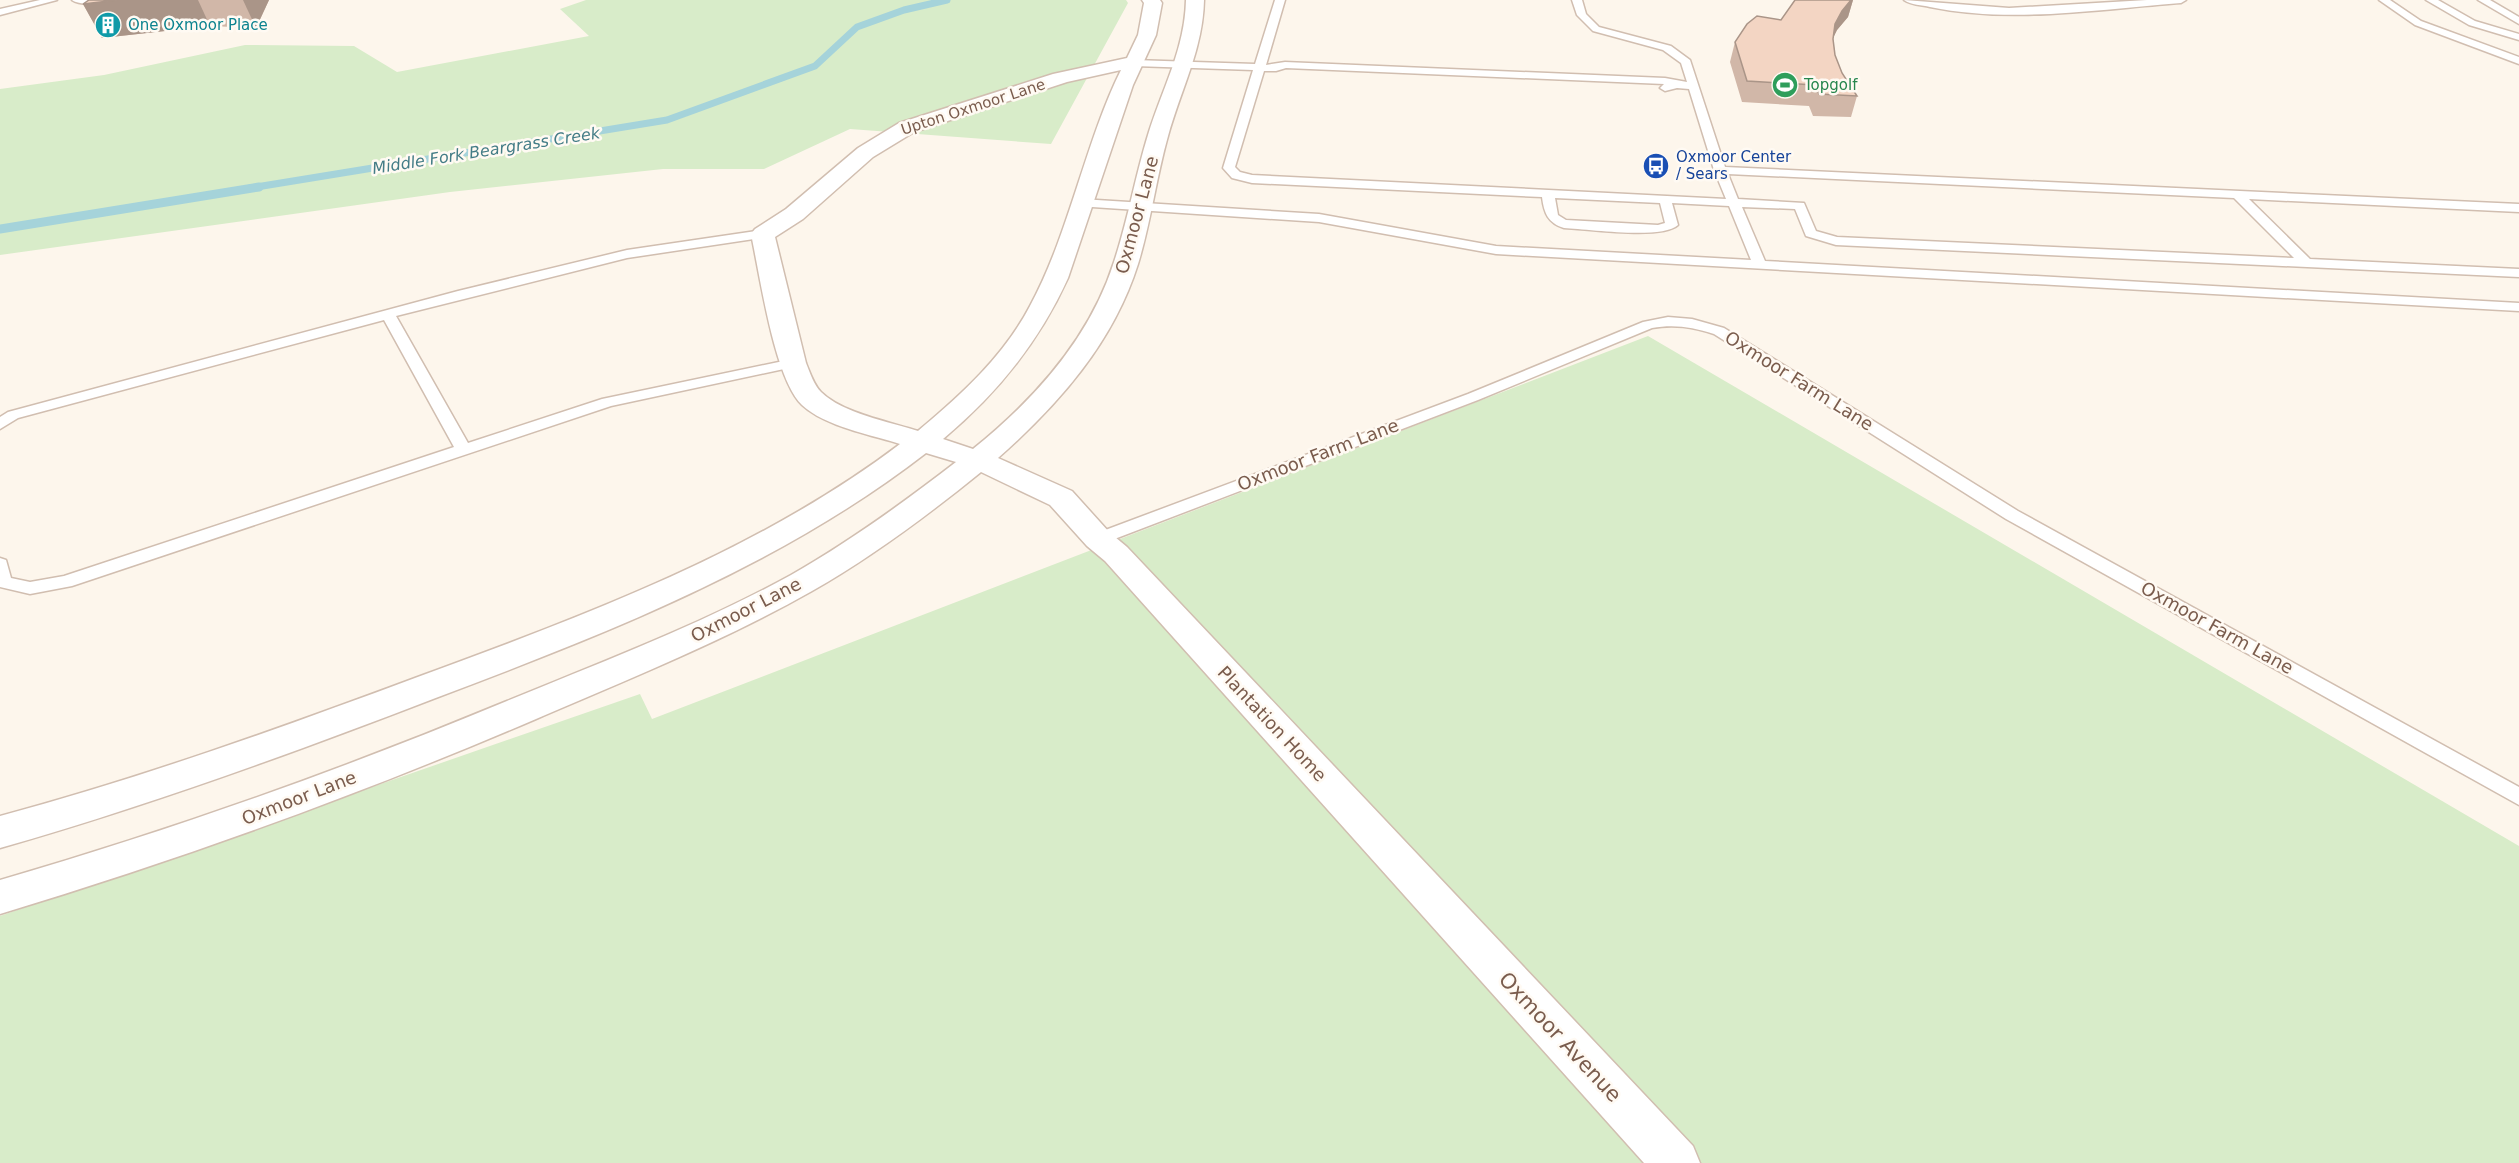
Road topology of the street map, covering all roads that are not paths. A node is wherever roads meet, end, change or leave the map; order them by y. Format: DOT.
graph roads {
  1 [pos="52,0"];
  2 [pos="77,0"];
  3 [pos="99,0"];
  4 [pos="1151,0"];
  5 [pos="1195,0"];
  6 [pos="1280,0"];
  7 [pos="1577,0"];
  8 [pos="1909,0"];
  9 [pos="2181,0"];
  10 [pos="2384,0"];
  11 [pos="2431,0"];
  12 [pos="2482,0"];
  13 [pos="2143,1"];
  14 [pos="0,12"];
  15 [pos="2519,21"];
  16 [pos="2519,37"];
  17 [pos="2519,61"];
  18 [pos="1134,63"];
  19 [pos="1185,65"];
  20 [pos="1261,68"];
  21 [pos="1694,86"];
  22 [pos="1720,170"];
  23 [pos="1548,194"];
  24 [pos="2237,194"];
  25 [pos="1665,200"];
  26 [pos="1081,203"];
  27 [pos="1734,203"];
  28 [pos="1142,205"];
  29 [pos="2519,208"];
  30 [pos="763,234"];
  31 [pos="2306,263"];
  32 [pos="1760,266"];
  33 [pos="2519,273"];
  34 [pos="2519,307"];
  35 [pos="388,314"];
  36 [pos="793,363"];
  37 [pos="0,424"];
  38 [pos="921,443"];
  39 [pos="464,451"];
  40 [pos="979,460"];
  41 [pos="1098,539"];
  42 [pos="0,564"];
  43 [pos="2519,797"];
  44 [pos="0,832"];
  45 [pos="0,897"];
  46 [pos="1443,910"];
  47 [pos="1676,1163"];
  1 -- 14 [label="lane"];
  2 -- 3 [label="lane"];
  4 -- 18 [label="street"];
  5 -- 19 [label="street, Oxmoor Lane"];
  6 -- 20 [label="lane"];
  7 -- 21 [label="lane"];
  8 -- 13 [label="lane"];
  9 -- 13 [label="lane"];
  10 -- 17 [label="lane"];
  11 -- 16 [label="lane"];
  12 -- 15 [label="lane"];
  18 -- 19 [label="lane"];
  18 -- 26 [label="street"];
  18 -- 30 [label="street, Upton Oxmoor Lane"];
  19 -- 20 [label="lane"];
  19 -- 28 [label="street, Oxmoor Lane"];
  20 -- 21 [label="lane"];
  20 -- 23 [label="lane"];
  21 -- 22 [label="lane"];
  22 -- 24 [label="lane"];
  22 -- 27 [label="lane"];
  23 -- 25 [label="lane"];
  23 -- 25 [label="lane"];
  24 -- 29 [label="lane"];
  24 -- 31 [label="lane"];
  25 -- 27 [label="lane"];
  26 -- 28 [label="lane"];
  26 -- 38 [label="street"];
  27 -- 31 [label="lane"];
  27 -- 32 [label="lane"];
  28 -- 32 [label="lane"];
  28 -- 40 [label="street, Oxmoor Lane"];
  30 -- 35 [label="lane"];
  30 -- 36 [label="street"];
  31 -- 33 [label="lane"];
  32 -- 34 [label="lane"];
  35 -- 37 [label="lane"];
  35 -- 39 [label="lane"];
  36 -- 38 [label="street"];
  36 -- 39 [label="lane"];
  38 -- 40 [label="street"];
  38 -- 44 [label="street"];
  39 -- 42 [label="lane"];
  40 -- 41 [label="street"];
  40 -- 45 [label="street, Oxmoor Lane"];
  41 -- 43 [label="lane, Oxmoor Farm Lane"];
  41 -- 46 [label="street, Plantation Home"];
  46 -- 47 [label="street, Oxmoor Avenue"];
}
